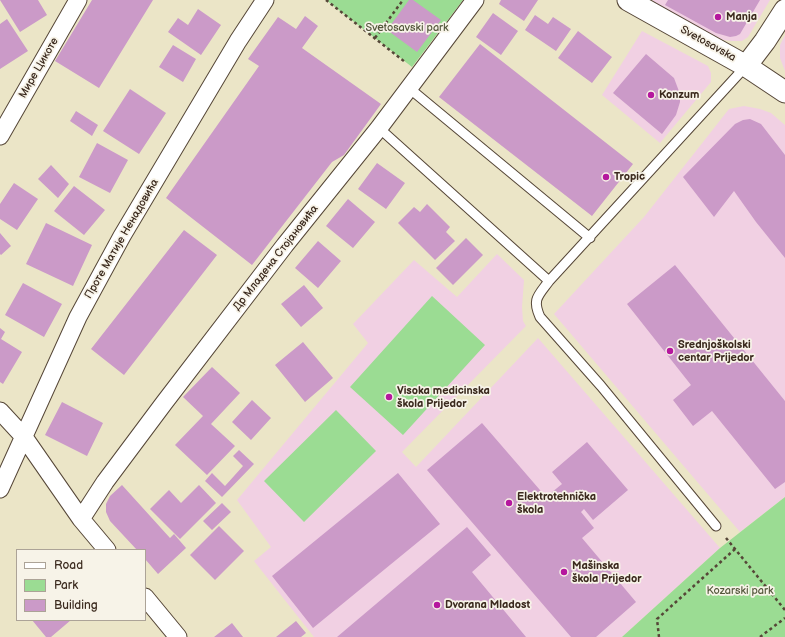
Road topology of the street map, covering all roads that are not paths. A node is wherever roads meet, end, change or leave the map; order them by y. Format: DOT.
graph roads {
  1 [pos="78,0"];
  2 [pos="265,0"];
  3 [pos="475,0"];
  4 [pos="628,0"];
  5 [pos="785,10"];
  6 [pos="746,66"];
  7 [pos="409,88"];
  8 [pos="785,92"];
  9 [pos="379,128"];
  10 [pos="0,136"];
  11 [pos="590,238"];
  12 [pos="549,281"];
  13 [pos="0,411"];
  14 [pos="24,437"];
  15 [pos="0,489"];
  16 [pos="82,519"];
  17 [pos="716,526"];
  18 [pos="106,549"];
  19 [pos="146,598"];
  20 [pos="178,637"];
  1 -- 10 [label="street, Мире Цикоте"];
  2 -- 14 [label="street, Проте Матије Ненадовића"];
  3 -- 7 [label="street, Др Младена Стојановића"];
  4 -- 6 [label="street, Svetosavska"];
  5 -- 6 [label="street"];
  6 -- 8 [label="street, Svetosavska"];
  6 -- 11 [label="lane"];
  7 -- 9 [label="street, Др Младена Стојановића"];
  7 -- 11 [label="lane"];
  9 -- 12 [label="lane"];
  9 -- 16 [label="street, Др Младена Стојановића"];
  11 -- 12 [label="lane"];
  12 -- 17 [label="lane"];
  13 -- 14 [label="street"];
  14 -- 15 [label="street, Проте Матије Ненадовића"];
  14 -- 16 [label="street"];
  16 -- 18 [label="street"];
  19 -- 20 [label="street"];
}
